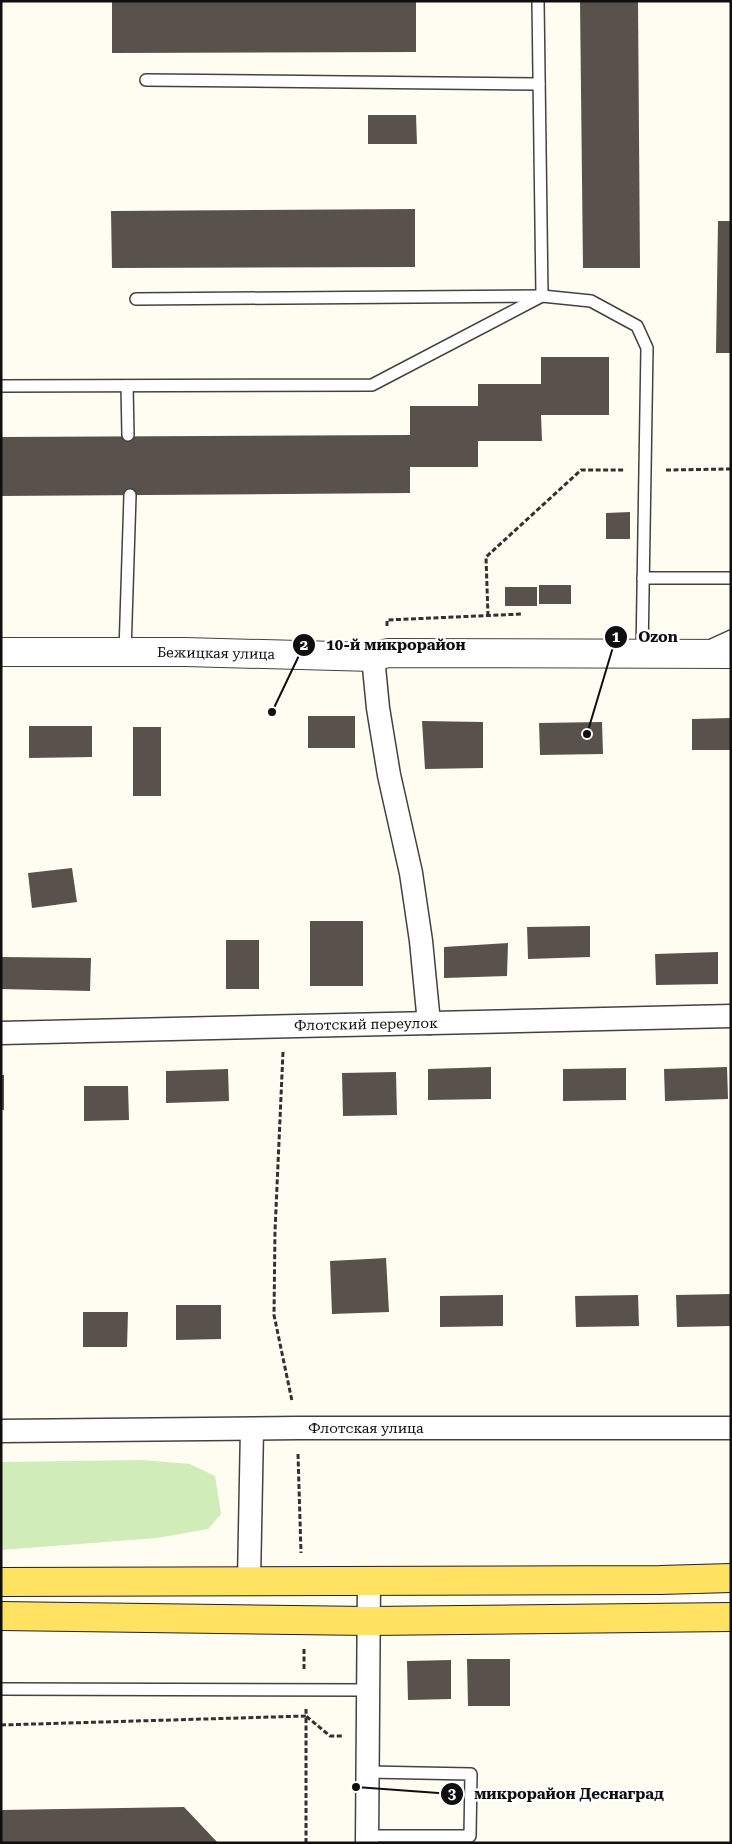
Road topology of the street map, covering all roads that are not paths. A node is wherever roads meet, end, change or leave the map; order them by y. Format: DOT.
graph roads {
  1 [pos="538,1"];
  2 [pos="146,80"];
  3 [pos="539,84"];
  4 [pos="542,296"];
  5 [pos="136,299"];
  6 [pos="1,386"];
  7 [pos="127,386"];
  8 [pos="128,435"];
  9 [pos="130,495"];
  10 [pos="643,578"];
  11 [pos="731,578"];
  12 [pos="731,636"];
  13 [pos="1,652"];
  14 [pos="125,652"];
  15 [pos="642,653"];
  16 [pos="693,654"];
  17 [pos="731,654"];
  18 [pos="373,657"];
  19 [pos="731,1016"];
  20 [pos="429,1023"];
  21 [pos="1,1033"];
  22 [pos="731,1428"];
  23 [pos="252,1429"];
  24 [pos="1,1431"];
  25 [pos="731,1578"];
  26 [pos="249,1580"];
  27 [pos="369,1580"];
  28 [pos="1,1582"];
  29 [pos="1,1616"];
  30 [pos="731,1616"];
  31 [pos="369,1621"];
  32 [pos="1,1689"];
  33 [pos="369,1690"];
  34 [pos="368,1772"];
  35 [pos="367,1840"];
  1 -- 3 [label="lane"];
  2 -- 3 [label="lane"];
  3 -- 4 [label="lane"];
  4 -- 5 [label="lane"];
  4 -- 7 [label="lane"];
  4 -- 10 [label="lane"];
  6 -- 7 [label="lane"];
  7 -- 8 [label="lane"];
  9 -- 14 [label="lane"];
  10 -- 11 [label="lane"];
  10 -- 15 [label="lane"];
  12 -- 16 [label="lane"];
  13 -- 14 [label="street, Бежицкая улица"];
  14 -- 18 [label="street, Бежицкая улица"];
  15 -- 16 [label="street, Бежицкая улица"];
  15 -- 18 [label="street, Бежицкая улица"];
  16 -- 17 [label="street, Бежицкая улица"];
  18 -- 20 [label="street"];
  19 -- 20 [label="street, Флотский переулок"];
  20 -- 21 [label="street, Флотский переулок"];
  22 -- 23 [label="street, Флотская улица"];
  23 -- 24 [label="street, Флотская улица"];
  23 -- 26 [label="street"];
  25 -- 27 [label="main road"];
  26 -- 27 [label="main road"];
  26 -- 28 [label="main road"];
  27 -- 31 [label="street"];
  29 -- 31 [label="main road"];
  30 -- 31 [label="main road"];
  31 -- 33 [label="street"];
  32 -- 33 [label="lane"];
  33 -- 34 [label="street"];
  34 -- 35 [label="street"];
  34 -- 35 [label="lane"];
}
